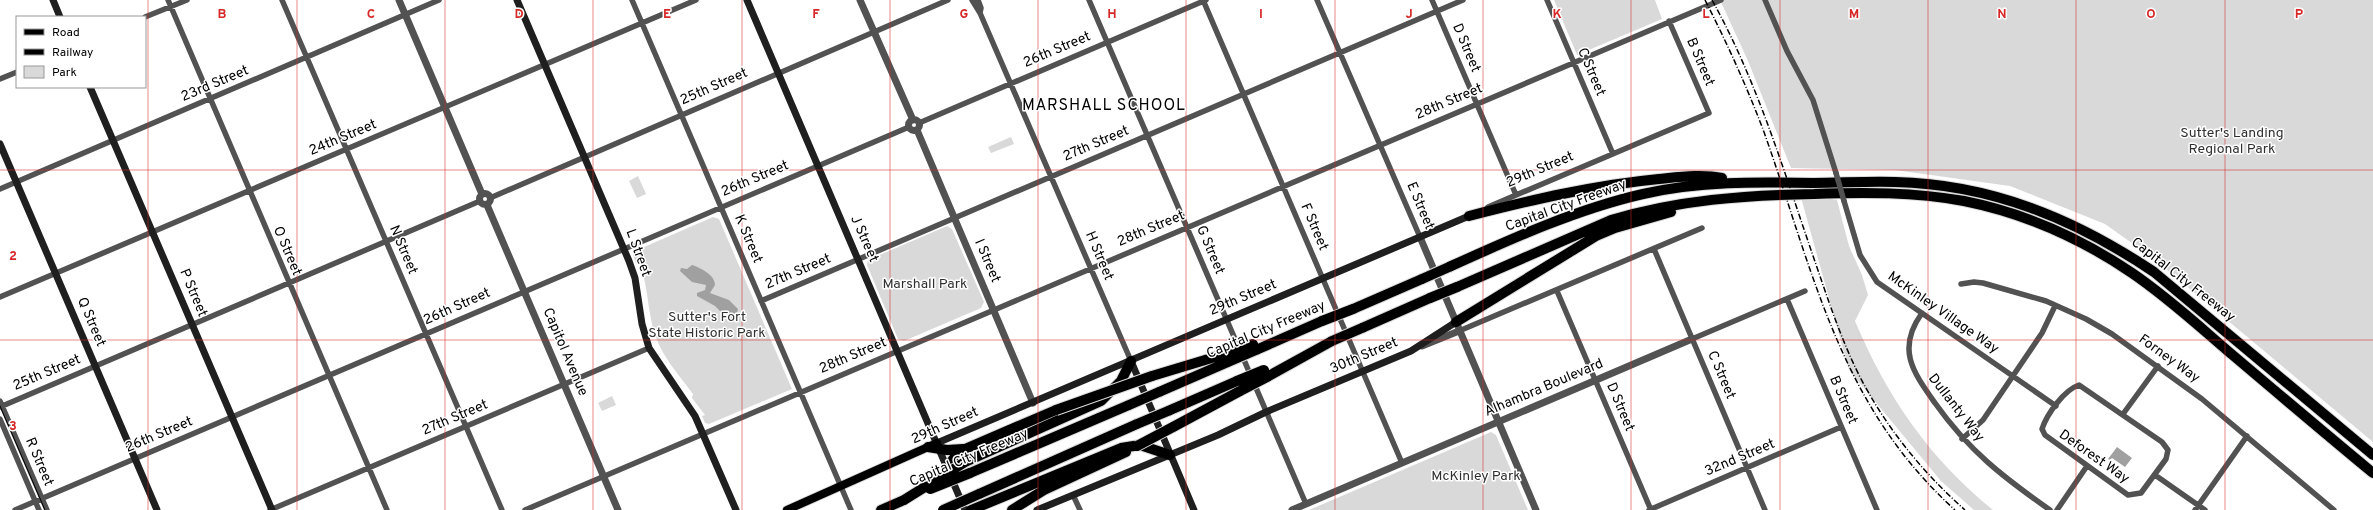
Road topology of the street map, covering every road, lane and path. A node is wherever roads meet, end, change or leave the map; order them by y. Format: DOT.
graph roads {
  1 [pos="53,0"];
  2 [pos="168,0"];
  3 [pos="187,0"];
  4 [pos="282,0"];
  5 [pos="399,0"];
  6 [pos="439,0"];
  7 [pos="517,0"];
  8 [pos="632,0"];
  9 [pos="696,0"];
  10 [pos="747,0"];
  11 [pos="860,0"];
  12 [pos="948,0"];
  13 [pos="972,0"];
  14 [pos="978,0"];
  15 [pos="1089,0"];
  16 [pos="1204,0"];
  17 [pos="1318,0"];
  18 [pos="1432,0"];
  19 [pos="1463,0"];
  20 [pos="1547,0"];
  21 [pos="1721,0"];
  22 [pos="1765,0"];
  23 [pos="171,6"];
  24 [pos="1437,11"];
  25 [pos="980,13"];
  26 [pos="405,15"];
  27 [pos="60,16"];
  28 [pos="146,17"];
  29 [pos="1669,21"];
  30 [pos="642,23"];
  31 [pos="874,32"];
  32 [pos="1107,42"];
  33 [pos="1340,53"];
  34 [pos="307,58"];
  35 [pos="1573,62"];
  36 [pos="545,65"];
  37 [pos="16,72"];
  38 [pos="778,72"];
  39 [pos="0,79"];
  40 [pos="1010,83"];
  41 [pos="90,88"];
  42 [pos="1244,93"];
  43 [pos="211,99"];
  44 [pos="1477,103"];
  45 [pos="445,107"];
  46 [pos="1709,113"];
  47 [pos="681,115"];
  48 [pos="916,124"];
  49 [pos="909,127"];
  50 [pos="1147,135"];
  51 [pos="113,140"];
  52 [pos="0,144"];
  53 [pos="1380,144"];
  54 [pos="346,149"];
  55 [pos="1613,154"];
  56 [pos="584,156"];
  57 [pos="818,166"];
  58 [pos="1051,176"];
  59 [pos="16,182"];
  60 [pos="1746,182"];
  61 [pos="1283,186"];
  62 [pos="0,189"];
  63 [pos="249,191"];
  64 [pos="1516,195"];
  65 [pos="1773,195"];
  66 [pos="481,198"];
  67 [pos="488,201"];
  68 [pos="721,207"];
  69 [pos="1468,216"];
  70 [pos="954,218"];
  71 [pos="1186,227"];
  72 [pos="1702,228"];
  73 [pos="153,232"];
  74 [pos="1420,237"];
  75 [pos="386,242"];
  76 [pos="624,248"];
  77 [pos="1654,249"];
  78 [pos="858,259"];
  79 [pos="1090,268"];
  80 [pos="56,273"];
  81 [pos="1323,278"];
  82 [pos="289,284"];
  83 [pos="1961,284"];
  84 [pos="524,291"];
  85 [pos="1557,291"];
  86 [pos="1805,291"];
  87 [pos="0,298"];
  88 [pos="1787,299"];
  89 [pos="761,301"];
  90 [pos="2055,306"];
  91 [pos="993,309"];
  92 [pos="1922,313"];
  93 [pos="1226,319"];
  94 [pos="192,324"];
  95 [pos="1458,326"];
  96 [pos="425,334"];
  97 [pos="1692,339"];
  98 [pos="649,348"];
  99 [pos="898,350"];
  100 [pos="1227,358"];
  101 [pos="1131,361"];
  102 [pos="96,366"];
  103 [pos="2158,366"];
  104 [pos="1363,371"];
  105 [pos="329,376"];
  106 [pos="2012,376"];
  107 [pos="1595,380"];
  108 [pos="564,384"];
  109 [pos="1239,386"];
  110 [pos="800,392"];
  111 [pos="1033,403"];
  112 [pos="1,404"];
  113 [pos="2056,406"];
  114 [pos="1266,412"];
  115 [pos="2123,414"];
  116 [pos="232,417"];
  117 [pos="0,419"];
  118 [pos="1498,422"];
  119 [pos="465,427"];
  120 [pos="1841,427"];
  121 [pos="703,434"];
  122 [pos="2247,436"];
  123 [pos="1962,439"];
  124 [pos="935,447"];
  125 [pos="965,449"];
  126 [pos="1170,455"];
  127 [pos="2373,455"];
  128 [pos="135,459"];
  129 [pos="1402,463"];
  130 [pos="2087,466"];
  131 [pos="947,467"];
  132 [pos="369,468"];
  133 [pos="1747,468"];
  134 [pos="2373,473"];
  135 [pos="2155,474"];
  136 [pos="603,476"];
  137 [pos="841,487"];
  138 [pos="1073,495"];
  139 [pos="42,498"];
  140 [pos="904,500"];
  141 [pos="35,501"];
  142 [pos="1305,507"];
  143 [pos="2196,508"];
  144 [pos="15,510"];
  145 [pos="39,510"];
  146 [pos="47,510"];
  147 [pos="157,510"];
  148 [pos="271,510"];
  149 [pos="387,510"];
  150 [pos="502,510"];
  151 [pos="525,510"];
  152 [pos="618,510"];
  153 [pos="736,510"];
  154 [pos="787,510"];
  155 [pos="851,510"];
  156 [pos="881,510"];
  157 [pos="943,510"];
  158 [pos="965,510"];
  159 [pos="971,510"];
  160 [pos="1012,510"];
  161 [pos="1037,510"];
  162 [pos="1080,510"];
  163 [pos="1194,510"];
  164 [pos="1292,510"];
  165 [pos="1536,510"];
  166 [pos="1650,510"];
  167 [pos="1766,510"];
  168 [pos="1876,510"];
  169 [pos="2050,510"];
  170 [pos="2057,510"];
  171 [pos="2205,510"];
  172 [pos="2334,510"];
  1 -- 27 [label="main road"];
  2 -- 23 [label="street, O Street"];
  3 -- 23 [label="street"];
  4 -- 34 [label="street, N Street"];
  5 -- 26 [label="street"];
  6 -- 26 [label="street, 23rd Street"];
  7 -- 36 [label="main road, L Street"];
  8 -- 30 [label="street, K Street"];
  9 -- 30 [label="street, 24th Street"];
  10 -- 38 [label="main road, J Street"];
  11 -- 31 [label="street, I Street"];
  12 -- 31 [label="street, 25th Street"];
  13 -- 25 [label="street, H Street"];
  14 -- 25 [label="street, H Street"];
  15 -- 32 [label="street, G Street"];
  16 -- 32 [label="street, 26th Street"];
  16 -- 42 [label="street, F Street"];
  17 -- 33 [label="street, E Street"];
  18 -- 24 [label="street, D Street"];
  19 -- 24 [label="street, 27th Street"];
  20 -- 35 [label="street, C Street"];
  21 -- 29 [label="street, 28th Street"];
  22 -- 92 [label="street, McKinley Village Way, bridge"];
  23 -- 28 [label="street"];
  23 -- 43 [label="street, O Street"];
  24 -- 33 [label="street, 27th Street"];
  24 -- 44 [label="street, D Street"];
  25 -- 40 [label="street, H Street"];
  26 -- 34 [label="street, 23rd Street"];
  26 -- 45 [label="street"];
  29 -- 35 [label="street, 28th Street"];
  29 -- 46 [label="street, B Street"];
  30 -- 36 [label="street, 24th Street"];
  30 -- 47 [label="street, K Street"];
  31 -- 38 [label="street, 25th Street"];
  31 -- 48 [label="street, I Street"];
  32 -- 40 [label="street, 26th Street"];
  32 -- 50 [label="street, G Street"];
  33 -- 42 [label="street, 27th Street"];
  33 -- 53 [label="street, E Street"];
  34 -- 43 [label="street, 23rd Street"];
  34 -- 54 [label="street, N Street"];
  35 -- 44 [label="street, 28th Street"];
  35 -- 55 [label="street, C Street"];
  36 -- 45 [label="street, 24th Street"];
  36 -- 56 [label="main road, L Street"];
  37 -- 39 [label="street"];
  38 -- 47 [label="street, 25th Street"];
  38 -- 57 [label="main road, J Street"];
  40 -- 48 [label="street, 26th Street"];
  40 -- 58 [label="street, H Street"];
  41 -- 51 [label="main road, P Street"];
  42 -- 50 [label="street, 27th Street"];
  42 -- 61 [label="street, F Street"];
  43 -- 51 [label="street, 23rd Street"];
  43 -- 63 [label="street, O Street"];
  44 -- 53 [label="street, 28th Street"];
  44 -- 64 [label="street, D Street"];
  45 -- 54 [label="street, 24th Street"];
  45 -- 66 [label="street"];
  46 -- 55 [label="street, 29th Street"];
  47 -- 56 [label="street, 25th Street"];
  47 -- 68 [label="street, K Street"];
  48 -- 49 [label="street"];
  48 -- 70 [label="street, I Street"];
  49 -- 57 [label="street, 26th Street"];
  50 -- 58 [label="street, 27th Street"];
  50 -- 71 [label="street, G Street"];
  51 -- 59 [label="street, 23rd Street"];
  51 -- 73 [label="main road, P Street"];
  52 -- 59 [label="main road, Q Street"];
  53 -- 61 [label="street, 28th Street"];
  53 -- 74 [label="street, E Street"];
  54 -- 63 [label="street, 24th Street"];
  54 -- 75 [label="street, N Street"];
  55 -- 64 [label="street, 29th Street"];
  56 -- 67 [label="street, 25th Street"];
  56 -- 76 [label="main road, L Street"];
  57 -- 68 [label="street, 26th Street"];
  57 -- 78 [label="main road, J Street"];
  58 -- 70 [label="street, 27th Street"];
  58 -- 79 [label="street, H Street"];
  59 -- 62 [label="street, 23rd Street"];
  59 -- 80 [label="main road, Q Street"];
  60 -- 69 [label="highway"];
  60 -- 100 [label="highway, Capital City Freeway, bridge"];
  60 -- 127 [label="highway, Capital City Freeway"];
  61 -- 71 [label="street, 28th Street"];
  61 -- 81 [label="street, F Street"];
  63 -- 73 [label="street, 24th Street"];
  63 -- 82 [label="street, O Street"];
  64 -- 69 [label="street, 29th Street"];
  65 -- 95 [label="highway"];
  65 -- 109 [label="highway, Capital City Freeway, bridge"];
  65 -- 134 [label="highway, Capital City Freeway"];
  66 -- 67 [label="street"];
  66 -- 75 [label="street, 25th Street"];
  67 -- 84 [label="street, Capitol Avenue"];
  68 -- 76 [label="street, 26th Street"];
  68 -- 89 [label="street, K Street"];
  69 -- 74 [label="main road, 29th Street"];
  70 -- 78 [label="street, 27th Street"];
  70 -- 91 [label="street, I Street"];
  71 -- 79 [label="street, 28th Street"];
  71 -- 93 [label="street, G Street"];
  72 -- 77 [label="street"];
  73 -- 80 [label="street, 24th Street"];
  73 -- 94 [label="main road, P Street"];
  74 -- 81 [label="main road, 29th Street"];
  74 -- 95 [label="street, E Street"];
  75 -- 82 [label="street, 25th Street"];
  75 -- 96 [label="street, N Street"];
  76 -- 84 [label="street, 26th Street"];
  76 -- 98 [label="main road, L Street"];
  77 -- 85 [label="street"];
  77 -- 97 [label="street, C Street"];
  78 -- 89 [label="street, 27th Street"];
  78 -- 99 [label="main road, J Street"];
  79 -- 91 [label="street, 28th Street"];
  79 -- 101 [label="street, H Street"];
  80 -- 87 [label="street, 24th Street"];
  80 -- 102 [label="main road, Q Street"];
  81 -- 93 [label="main road, 29th Street"];
  81 -- 104 [label="street, F Street"];
  82 -- 94 [label="street, 25th Street"];
  82 -- 105 [label="street, O Street"];
  83 -- 90 [label="street, Forney Way"];
  84 -- 96 [label="street, 26th Street"];
  84 -- 108 [label="street, Capitol Avenue"];
  85 -- 95 [label="street"];
  85 -- 107 [label="street, D Street"];
  86 -- 88 [label="street, Alhambra Boulevard"];
  88 -- 97 [label="street, Alhambra Boulevard"];
  88 -- 120 [label="street, B Street"];
  89 -- 110 [label="street, K Street"];
  90 -- 103 [label="street, Forney Way"];
  90 -- 106 [label="street"];
  91 -- 99 [label="street, 28th Street"];
  91 -- 111 [label="street, I Street"];
  92 -- 106 [label="street, McKinley Village Way"];
  92 -- 123 [label="street, Dullanty Way"];
  93 -- 101 [label="main road, 29th Street"];
  93 -- 114 [label="street, G Street"];
  94 -- 102 [label="street, 25th Street"];
  94 -- 116 [label="main road, P Street"];
  95 -- 104 [label="main road, 30th Street"];
  95 -- 118 [label="street, E Street"];
  96 -- 105 [label="street, 26th Street"];
  96 -- 119 [label="street, N Street"];
  97 -- 107 [label="street, Alhambra Boulevard"];
  97 -- 133 [label="street, C Street"];
  98 -- 108 [label="street, 27th Street"];
  98 -- 121 [label="main road, L Street"];
  99 -- 110 [label="street, 28th Street"];
  99 -- 124 [label="main road, J Street"];
  100 -- 125 [label="highway, bridge"];
  100 -- 140 [label="highway, Capital City Freeway, bridge"];
  101 -- 111 [label="main road, 29th Street"];
  101 -- 126 [label="main road, H Street"];
  101 -- 140 [label="highway, bridge"];
  102 -- 112 [label="street, 25th Street"];
  102 -- 128 [label="main road, Q Street"];
  103 -- 115 [label="street"];
  103 -- 122 [label="street, Forney Way"];
  104 -- 114 [label="main road, 30th Street"];
  104 -- 129 [label="street, F Street"];
  105 -- 116 [label="street, 26th Street"];
  105 -- 132 [label="street, O Street"];
  106 -- 113 [label="street, McKinley Village Way"];
  106 -- 123 [label="street"];
  107 -- 118 [label="street, Alhambra Boulevard"];
  107 -- 166 [label="street, D Street"];
  108 -- 119 [label="street, 27th Street"];
  108 -- 136 [label="street, Capitol Avenue"];
  109 -- 157 [label="highway, Capital City Freeway, bridge"];
  109 -- 160 [label="highway, bridge"];
  110 -- 121 [label="street, 28th Street"];
  110 -- 137 [label="street, K Street"];
  111 -- 124 [label="main road, 29th Street"];
  112 -- 139 [label="street, R Street"];
  113 -- 115 [label="street"];
  113 -- 130 [label="street, Deforest Way"];
  114 -- 126 [label="main road, 30th Street"];
  114 -- 142 [label="street, G Street"];
  115 -- 135 [label="street"];
  116 -- 128 [label="street, 26th Street"];
  116 -- 148 [label="main road, P Street"];
  117 -- 141 [label="street, R Street"];
  118 -- 129 [label="street, Alhambra Boulevard"];
  118 -- 165 [label="street, E Street"];
  119 -- 132 [label="street, 27th Street"];
  119 -- 150 [label="street, N Street"];
  120 -- 133 [label="street, 32nd Street"];
  120 -- 168 [label="street, B Street"];
  121 -- 136 [label="street, 28th Street"];
  121 -- 153 [label="main road, L Street"];
  122 -- 143 [label="street"];
  122 -- 172 [label="street, Forney Way"];
  123 -- 169 [label="street, Dullanty Way"];
  124 -- 125 [label="highway"];
  124 -- 131 [label="main road, J Street"];
  124 -- 137 [label="main road, 29th Street"];
  125 -- 131 [label="highway"];
  126 -- 138 [label="main road, 30th Street"];
  126 -- 159 [label="highway"];
  126 -- 163 [label="main road, H Street"];
  128 -- 139 [label="street, 26th Street"];
  128 -- 147 [label="main road, Q Street"];
  129 -- 142 [label="street, Alhambra Boulevard"];
  130 -- 135 [label="street, Deforest Way"];
  130 -- 170 [label="street"];
  131 -- 158 [label="main road, J Street"];
  132 -- 148 [label="street, 27th Street"];
  132 -- 149 [label="street, O Street"];
  133 -- 166 [label="street, 32nd Street"];
  133 -- 167 [label="street, C Street"];
  135 -- 143 [label="street"];
  136 -- 151 [label="street, 28th Street"];
  136 -- 152 [label="street, Capitol Avenue"];
  137 -- 154 [label="main road, 29th Street"];
  137 -- 155 [label="street, K Street"];
  138 -- 161 [label="main road, 30th Street"];
  138 -- 162 [label="street"];
  139 -- 141 [label="street, 26th Street"];
  139 -- 146 [label="street, R Street"];
  140 -- 156 [label="highway, Capital City Freeway"];
  141 -- 144 [label="street, 26th Street"];
  141 -- 145 [label="street, R Street"];
  142 -- 164 [label="street, Alhambra Boulevard"];
  143 -- 171 [label="street"];
}
